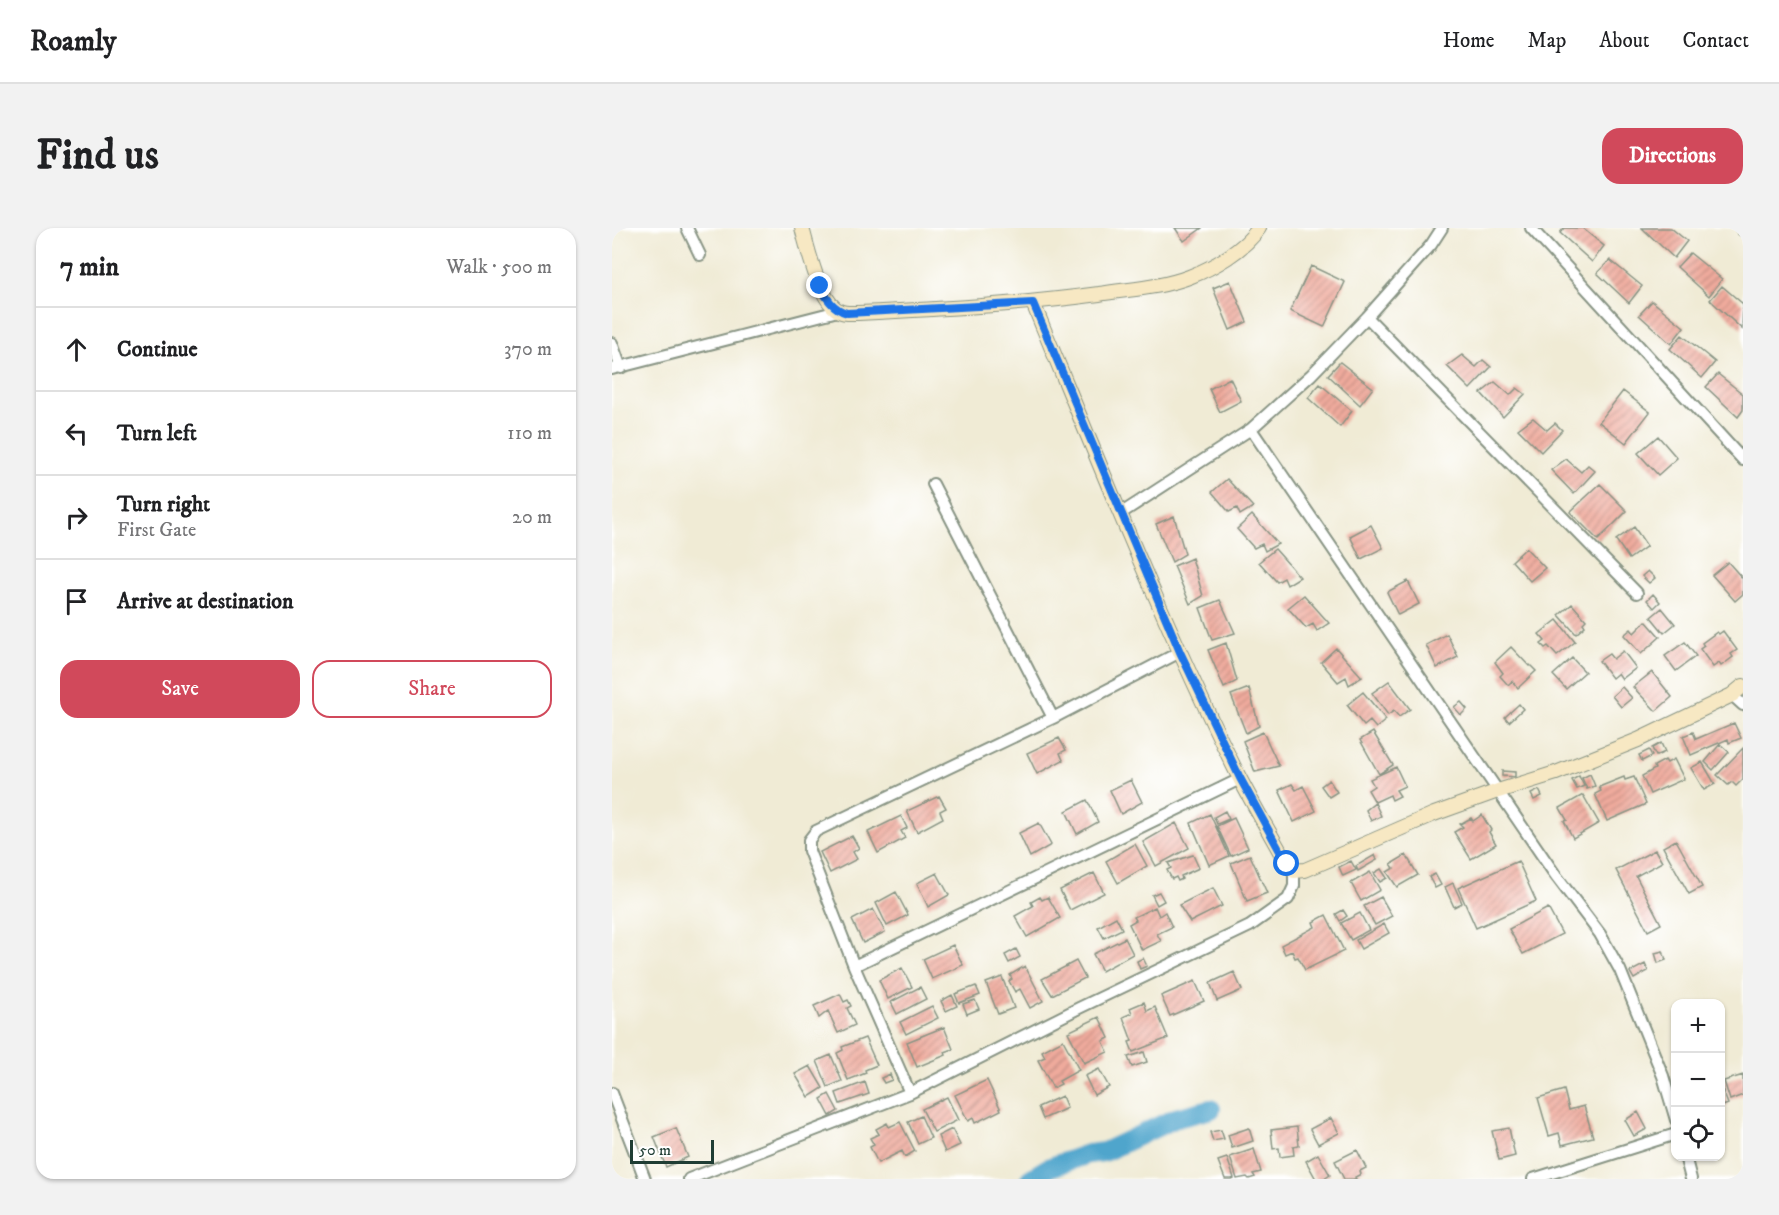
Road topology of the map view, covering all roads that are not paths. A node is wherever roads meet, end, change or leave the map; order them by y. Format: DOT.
graph roads {
  1 [pos="687,228"];
  2 [pos="802,228"];
  3 [pos="1259,228"];
  4 [pos="1442,228"];
  5 [pos="1531,228"];
  6 [pos="700,255"];
  7 [pos="1033,303"];
  8 [pos="838,310"];
  9 [pos="1367,317"];
  10 [pos="612,343"];
  11 [pos="616,368"];
  12 [pos="1251,429"];
  13 [pos="1743,460"];
  14 [pos="933,484"];
  15 [pos="1120,514"];
  16 [pos="1637,592"];
  17 [pos="1180,652"];
  18 [pos="1737,690"];
  19 [pos="1743,705"];
  20 [pos="1053,718"];
  21 [pos="1240,778"];
  22 [pos="1498,791"];
  23 [pos="1294,871"];
  24 [pos="854,966"];
  25 [pos="612,1094"];
  26 [pos="910,1094"];
  27 [pos="1672,1107"];
  28 [pos="1671,1136"];
  29 [pos="1686,1161"];
  30 [pos="645,1179"];
  31 [pos="689,1179"];
  32 [pos="1533,1179"];
  33 [pos="1691,1179"];
  1 -- 6 [label="street"];
  2 -- 8 [label="street"];
  3 -- 7 [label="street"];
  4 -- 9 [label="street"];
  5 -- 13 [label="street"];
  7 -- 8 [label="street"];
  7 -- 15 [label="street"];
  8 -- 11 [label="street"];
  9 -- 12 [label="street"];
  9 -- 16 [label="street"];
  10 -- 11 [label="street"];
  12 -- 15 [label="street"];
  12 -- 22 [label="street"];
  14 -- 20 [label="street"];
  15 -- 17 [label="street"];
  17 -- 20 [label="street"];
  17 -- 21 [label="street"];
  18 -- 19 [label="street"];
  18 -- 22 [label="street"];
  20 -- 24 [label="street"];
  21 -- 23 [label="street"];
  21 -- 24 [label="street"];
  22 -- 23 [label="street"];
  22 -- 27 [label="street"];
  23 -- 26 [label="street"];
  24 -- 26 [label="street"];
  25 -- 30 [label="street"];
  26 -- 31 [label="street"];
  28 -- 32 [label="street"];
  29 -- 33 [label="street"];
}
